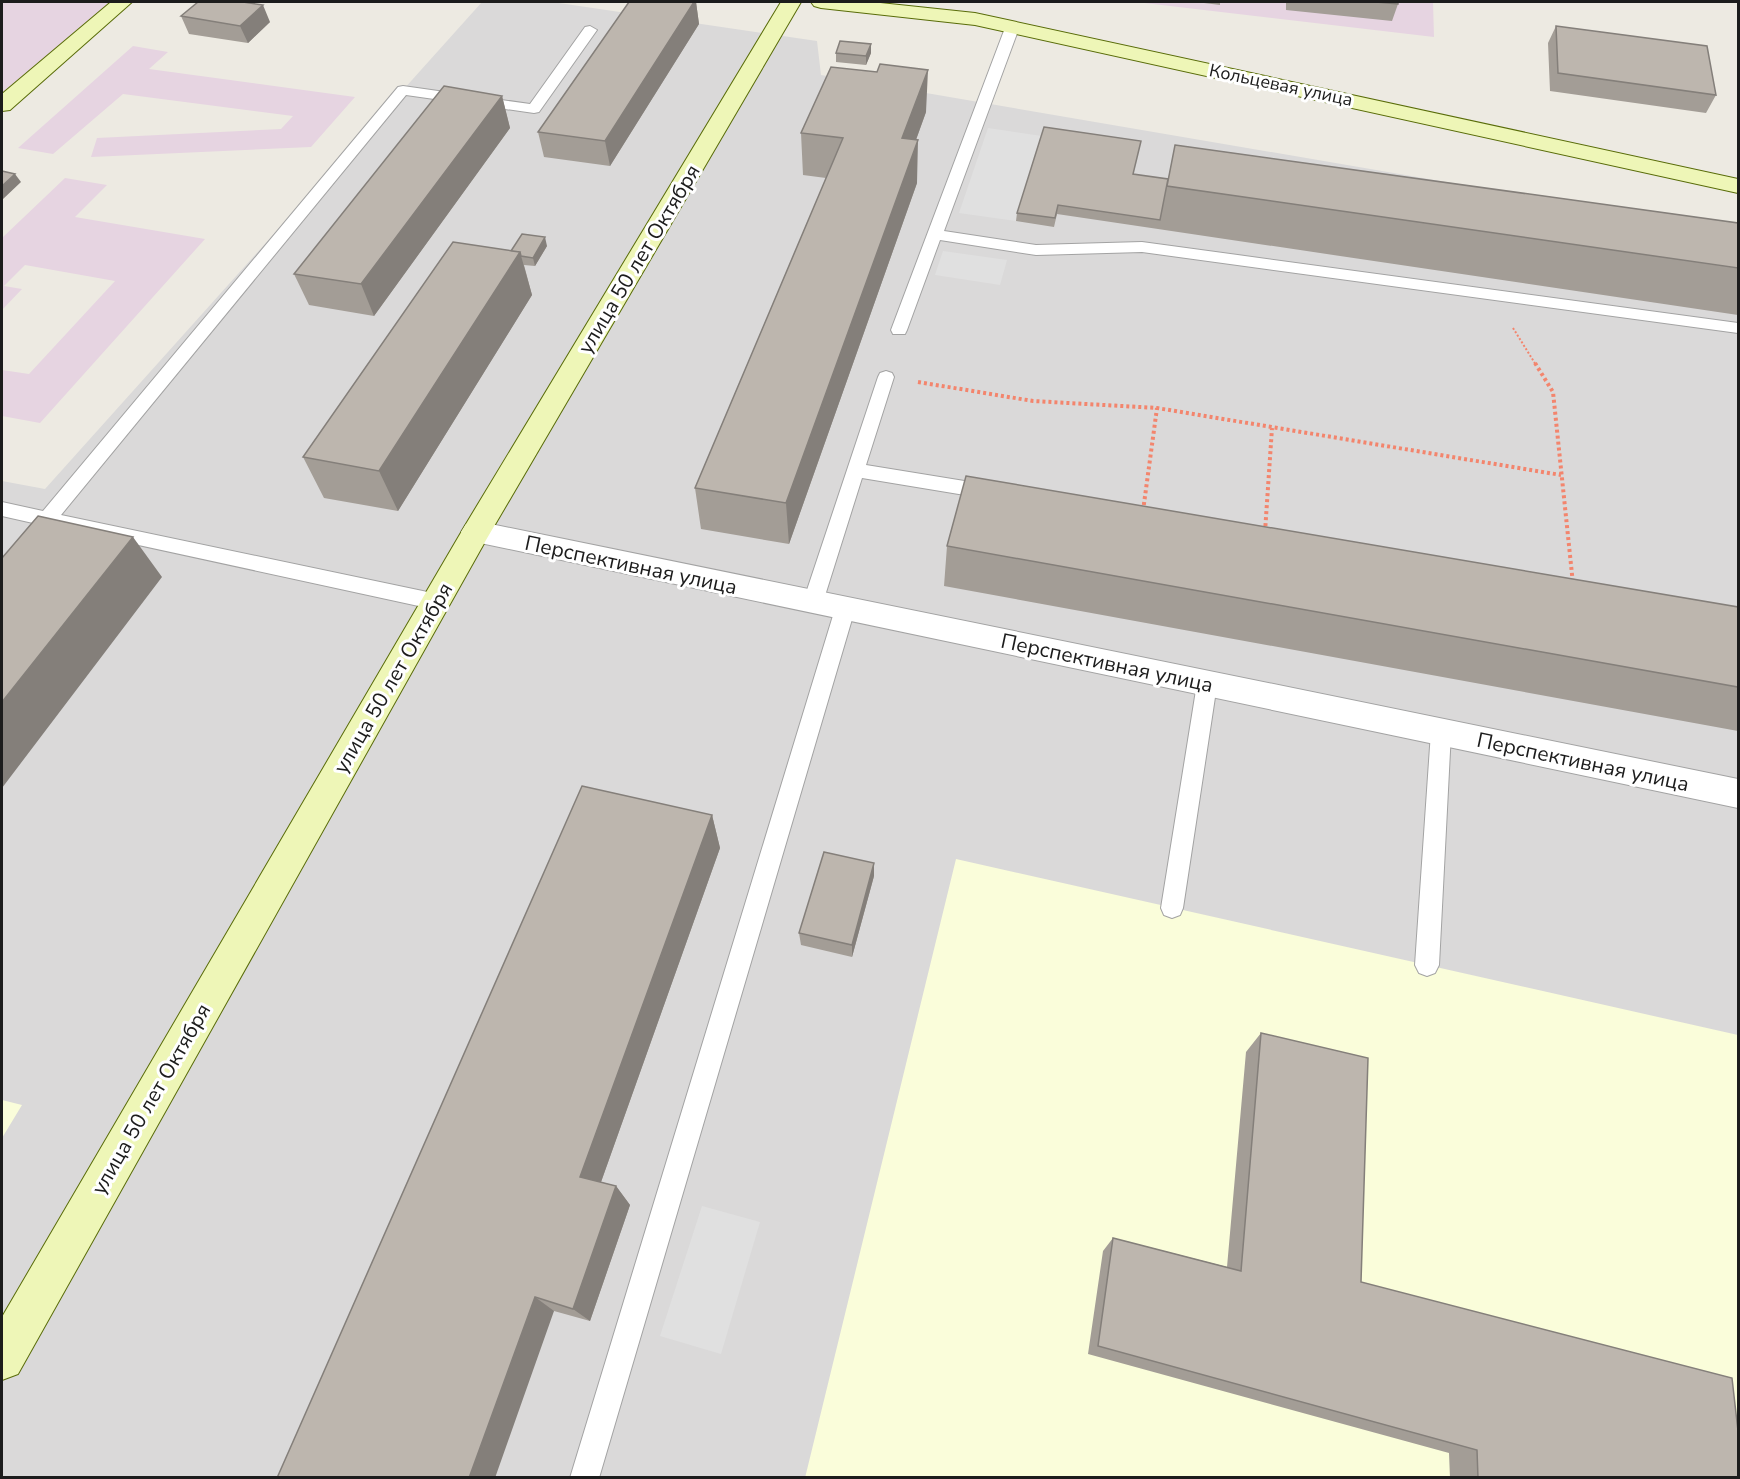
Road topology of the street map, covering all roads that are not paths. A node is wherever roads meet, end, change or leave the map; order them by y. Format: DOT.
graph roads {
  1 [pos="122,2"];
  2 [pos="791,2"];
  3 [pos="821,2"];
  4 [pos="1012,28"];
  5 [pos="590,30"];
  6 [pos="2,105"];
  7 [pos="1738,186"];
  8 [pos="934,234"];
  9 [pos="1738,328"];
  10 [pos="899,330"];
  11 [pos="886,377"];
  12 [pos="855,470"];
  13 [pos="1004,495"];
  14 [pos="2,509"];
  15 [pos="47,519"];
  16 [pos="476,532"];
  17 [pos="2,573"];
  18 [pos="437,602"];
  19 [pos="813,602"];
  20 [pos="845,609"];
  21 [pos="1207,684"];
  22 [pos="1441,732"];
  23 [pos="1738,794"];
  24 [pos="1172,908"];
  25 [pos="1427,965"];
  26 [pos="2,1358"];
  27 [pos="584,1478"];
  1 -- 6 [label="main road"];
  2 -- 16 [label="main road, улица 50 лет Октября"];
  3 -- 4 [label="main road, Кольцевая улица"];
  4 -- 7 [label="main road, Кольцевая улица"];
  4 -- 8 [label="lane"];
  5 -- 15 [label="lane"];
  8 -- 9 [label="lane"];
  8 -- 10 [label="lane"];
  11 -- 12 [label="lane"];
  12 -- 13 [label="lane"];
  12 -- 19 [label="lane"];
  14 -- 15 [label="lane"];
  15 -- 17 [label="lane"];
  15 -- 18 [label="lane"];
  16 -- 18 [label="main road, улица 50 лет Октября"];
  16 -- 19 [label="street, Перспективная улица"];
  18 -- 26 [label="main road, улица 50 лет Октября"];
  19 -- 20 [label="street, Перспективная улица"];
  20 -- 21 [label="street, Перспективная улица"];
  20 -- 27 [label="lane"];
  21 -- 22 [label="street, Перспективная улица"];
  21 -- 24 [label="lane"];
  22 -- 23 [label="street, Перспективная улица"];
  22 -- 25 [label="lane"];
}
